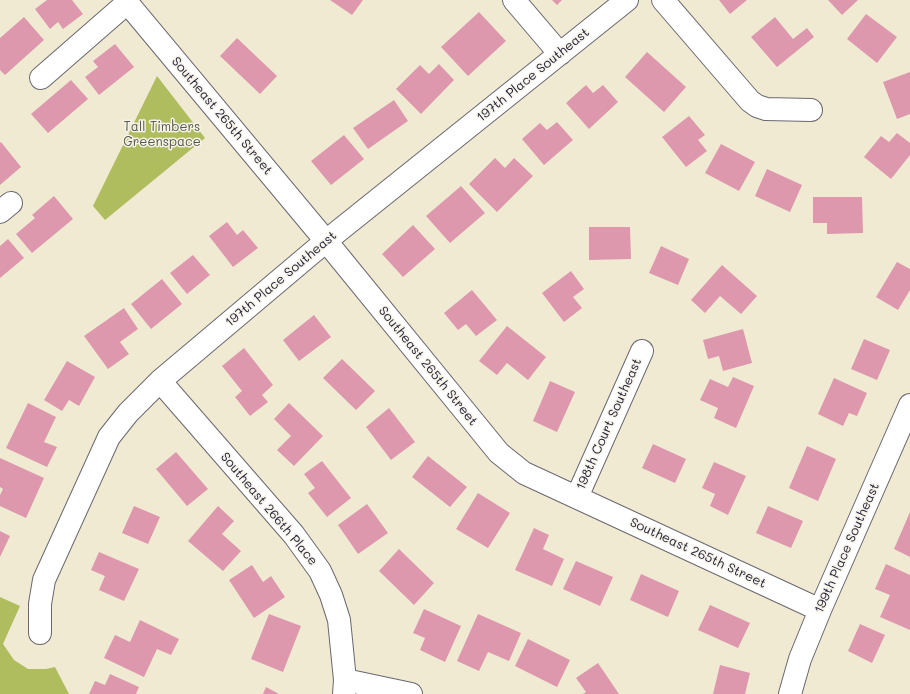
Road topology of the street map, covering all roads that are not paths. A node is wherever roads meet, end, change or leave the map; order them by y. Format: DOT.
graph roads {
  1 [pos="514,0"];
  2 [pos="627,0"];
  3 [pos="663,0"];
  4 [pos="126,2"];
  5 [pos="560,54"];
  6 [pos="41,78"];
  7 [pos="811,110"];
  8 [pos="326,241"];
  9 [pos="642,351"];
  10 [pos="160,381"];
  11 [pos="910,405"];
  12 [pos="577,496"];
  13 [pos="820,610"];
  14 [pos="40,633"];
  15 [pos="345,687"];
  16 [pos="411,694"];
  17 [pos="790,694"];
  1 -- 5 [label="street"];
  2 -- 5 [label="street, 197th Place Southeast"];
  3 -- 7 [label="street"];
  4 -- 6 [label="street, Southeast 265th Street"];
  4 -- 8 [label="street, Southeast 265th Street"];
  5 -- 8 [label="street, 197th Place Southeast"];
  8 -- 10 [label="street, 197th Place Southeast"];
  8 -- 12 [label="street, Southeast 265th Street"];
  9 -- 12 [label="street, 198th Court Southeast"];
  10 -- 14 [label="street, 197th Place Southeast"];
  10 -- 15 [label="street, Southeast 266th Place"];
  11 -- 13 [label="street, 199th Place Southeast"];
  12 -- 13 [label="street, Southeast 265th Street"];
  13 -- 17 [label="street, 199th Place Southeast"];
  15 -- 16 [label="street"];
}
